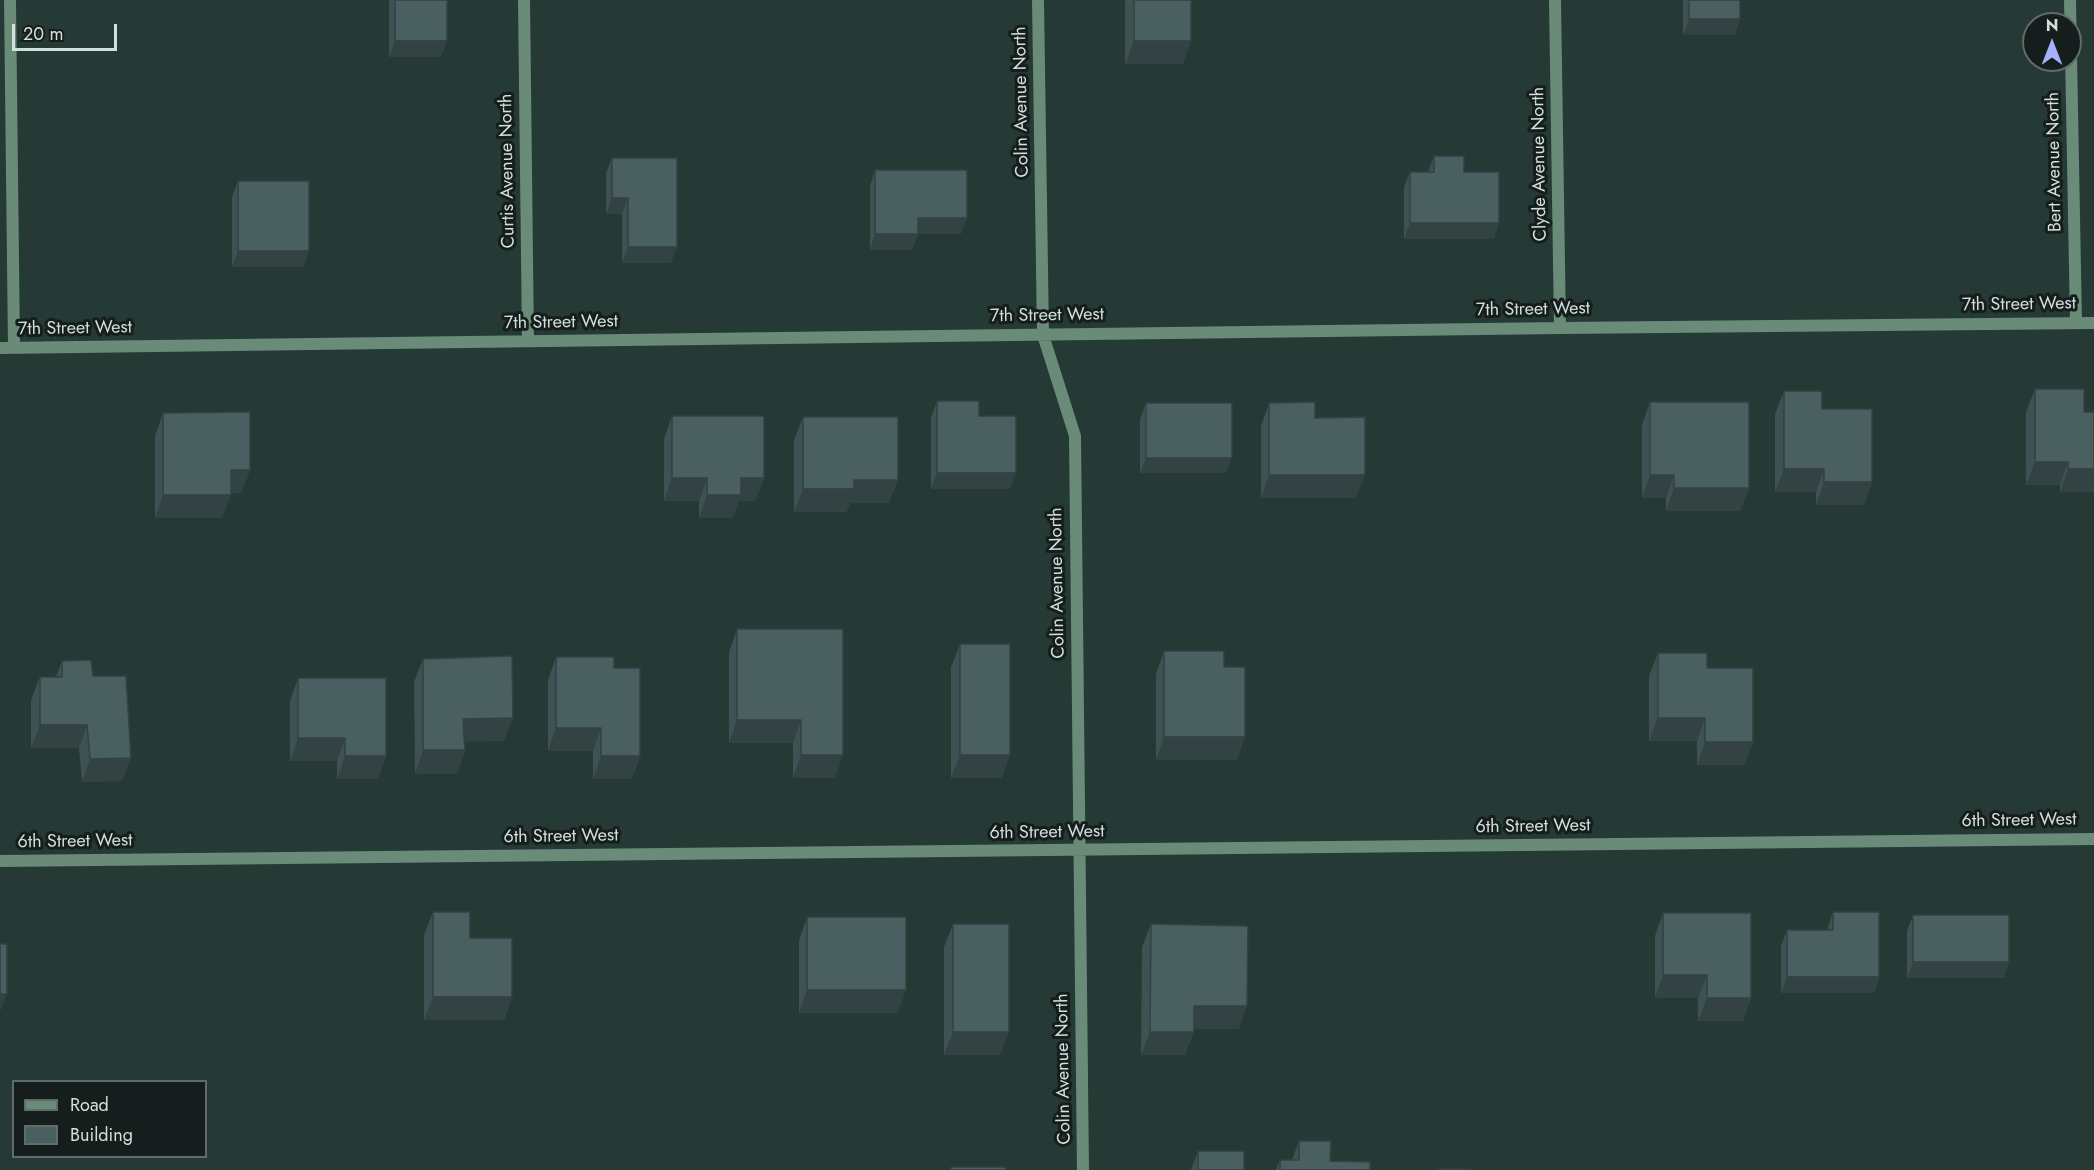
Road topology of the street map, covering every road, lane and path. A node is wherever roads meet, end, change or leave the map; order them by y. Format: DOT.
graph roads {
  1 [pos="10,0"];
  2 [pos="524,0"];
  3 [pos="1038,0"];
  4 [pos="1555,0"];
  5 [pos="2070,0"];
  6 [pos="2076,323"];
  7 [pos="2094,323"];
  8 [pos="1560,328"];
  9 [pos="1043,334"];
  10 [pos="528,341"];
  11 [pos="0,348"];
  12 [pos="14,348"];
  13 [pos="2094,838"];
  14 [pos="1079,850"];
  15 [pos="0,861"];
  16 [pos="1083,1170"];
  1 -- 12 [label="street"];
  2 -- 10 [label="street, Curtis Avenue North"];
  3 -- 9 [label="street, Colin Avenue North"];
  4 -- 8 [label="street, Clyde Avenue North"];
  5 -- 6 [label="street, Bert Avenue North"];
  6 -- 7 [label="street, 7th Street West"];
  6 -- 8 [label="street, 7th Street West"];
  8 -- 9 [label="street, 7th Street West"];
  9 -- 10 [label="street, 7th Street West"];
  9 -- 14 [label="street, Colin Avenue North"];
  10 -- 12 [label="street, 7th Street West"];
  11 -- 12 [label="street, 7th Street West"];
  13 -- 14 [label="street, 6th Street West"];
  14 -- 15 [label="street, 6th Street West"];
  14 -- 16 [label="street, Colin Avenue North"];
}
